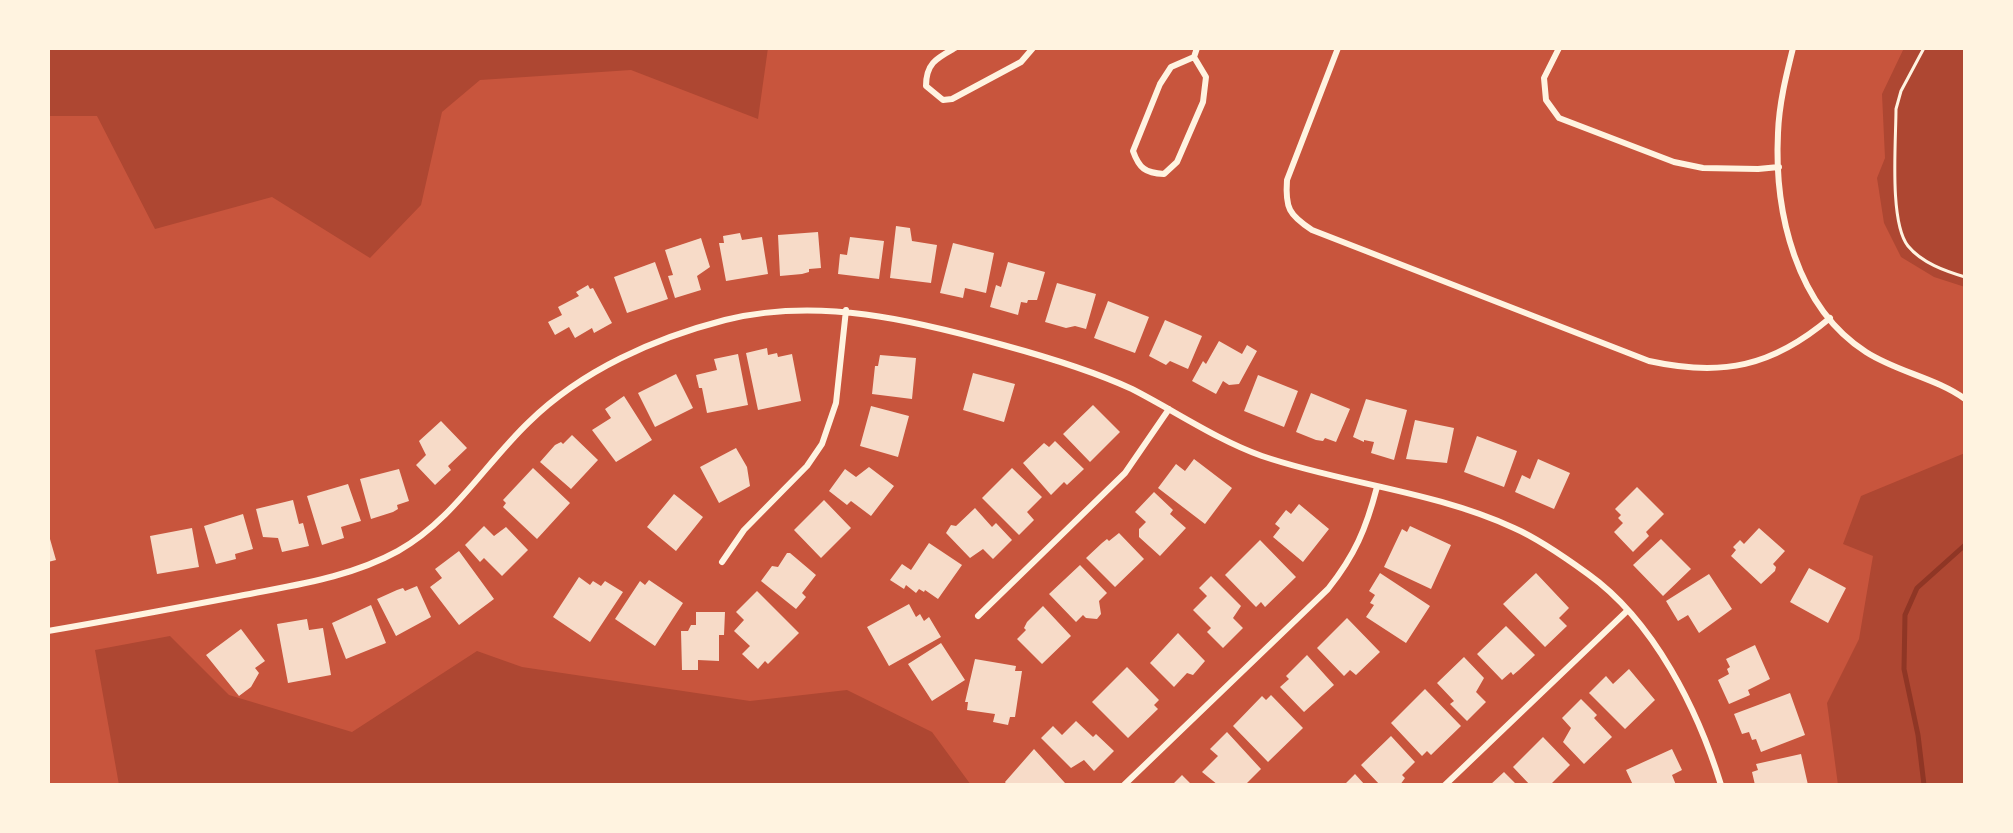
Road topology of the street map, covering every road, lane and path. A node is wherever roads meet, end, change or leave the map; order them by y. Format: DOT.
graph roads {
  1 [pos="955,48"];
  2 [pos="1033,48"];
  3 [pos="1197,48"];
  4 [pos="1338,48"];
  5 [pos="1559,48"];
  6 [pos="1793,48"];
  7 [pos="1924,48"];
  8 [pos="1194,57"];
  9 [pos="1779,166"];
  10 [pos="1965,277"];
  11 [pos="846,310"];
  12 [pos="1830,318"];
  13 [pos="1965,399"];
  14 [pos="1169,409"];
  15 [pos="1377,487"];
  16 [pos="722,562"];
  17 [pos="1627,612"];
  18 [pos="978,616"];
  19 [pos="48,631"];
  20 [pos="1124,785"];
  21 [pos="1445,785"];
  22 [pos="1720,785"];
  1 -- 2 [label="street"];
  3 -- 8 [label="street"];
  4 -- 12 [label="street"];
  5 -- 9 [label="street"];
  6 -- 9 [label="street"];
  7 -- 10 [label="path"];
  8 -- 8 [label="street"];
  9 -- 12 [label="street"];
  11 -- 14 [label="street"];
  11 -- 16 [label="street"];
  11 -- 19 [label="street"];
  12 -- 13 [label="street"];
  14 -- 15 [label="street"];
  14 -- 18 [label="street"];
  15 -- 17 [label="street"];
  15 -- 20 [label="street"];
  17 -- 21 [label="street"];
  17 -- 22 [label="street"];
}
